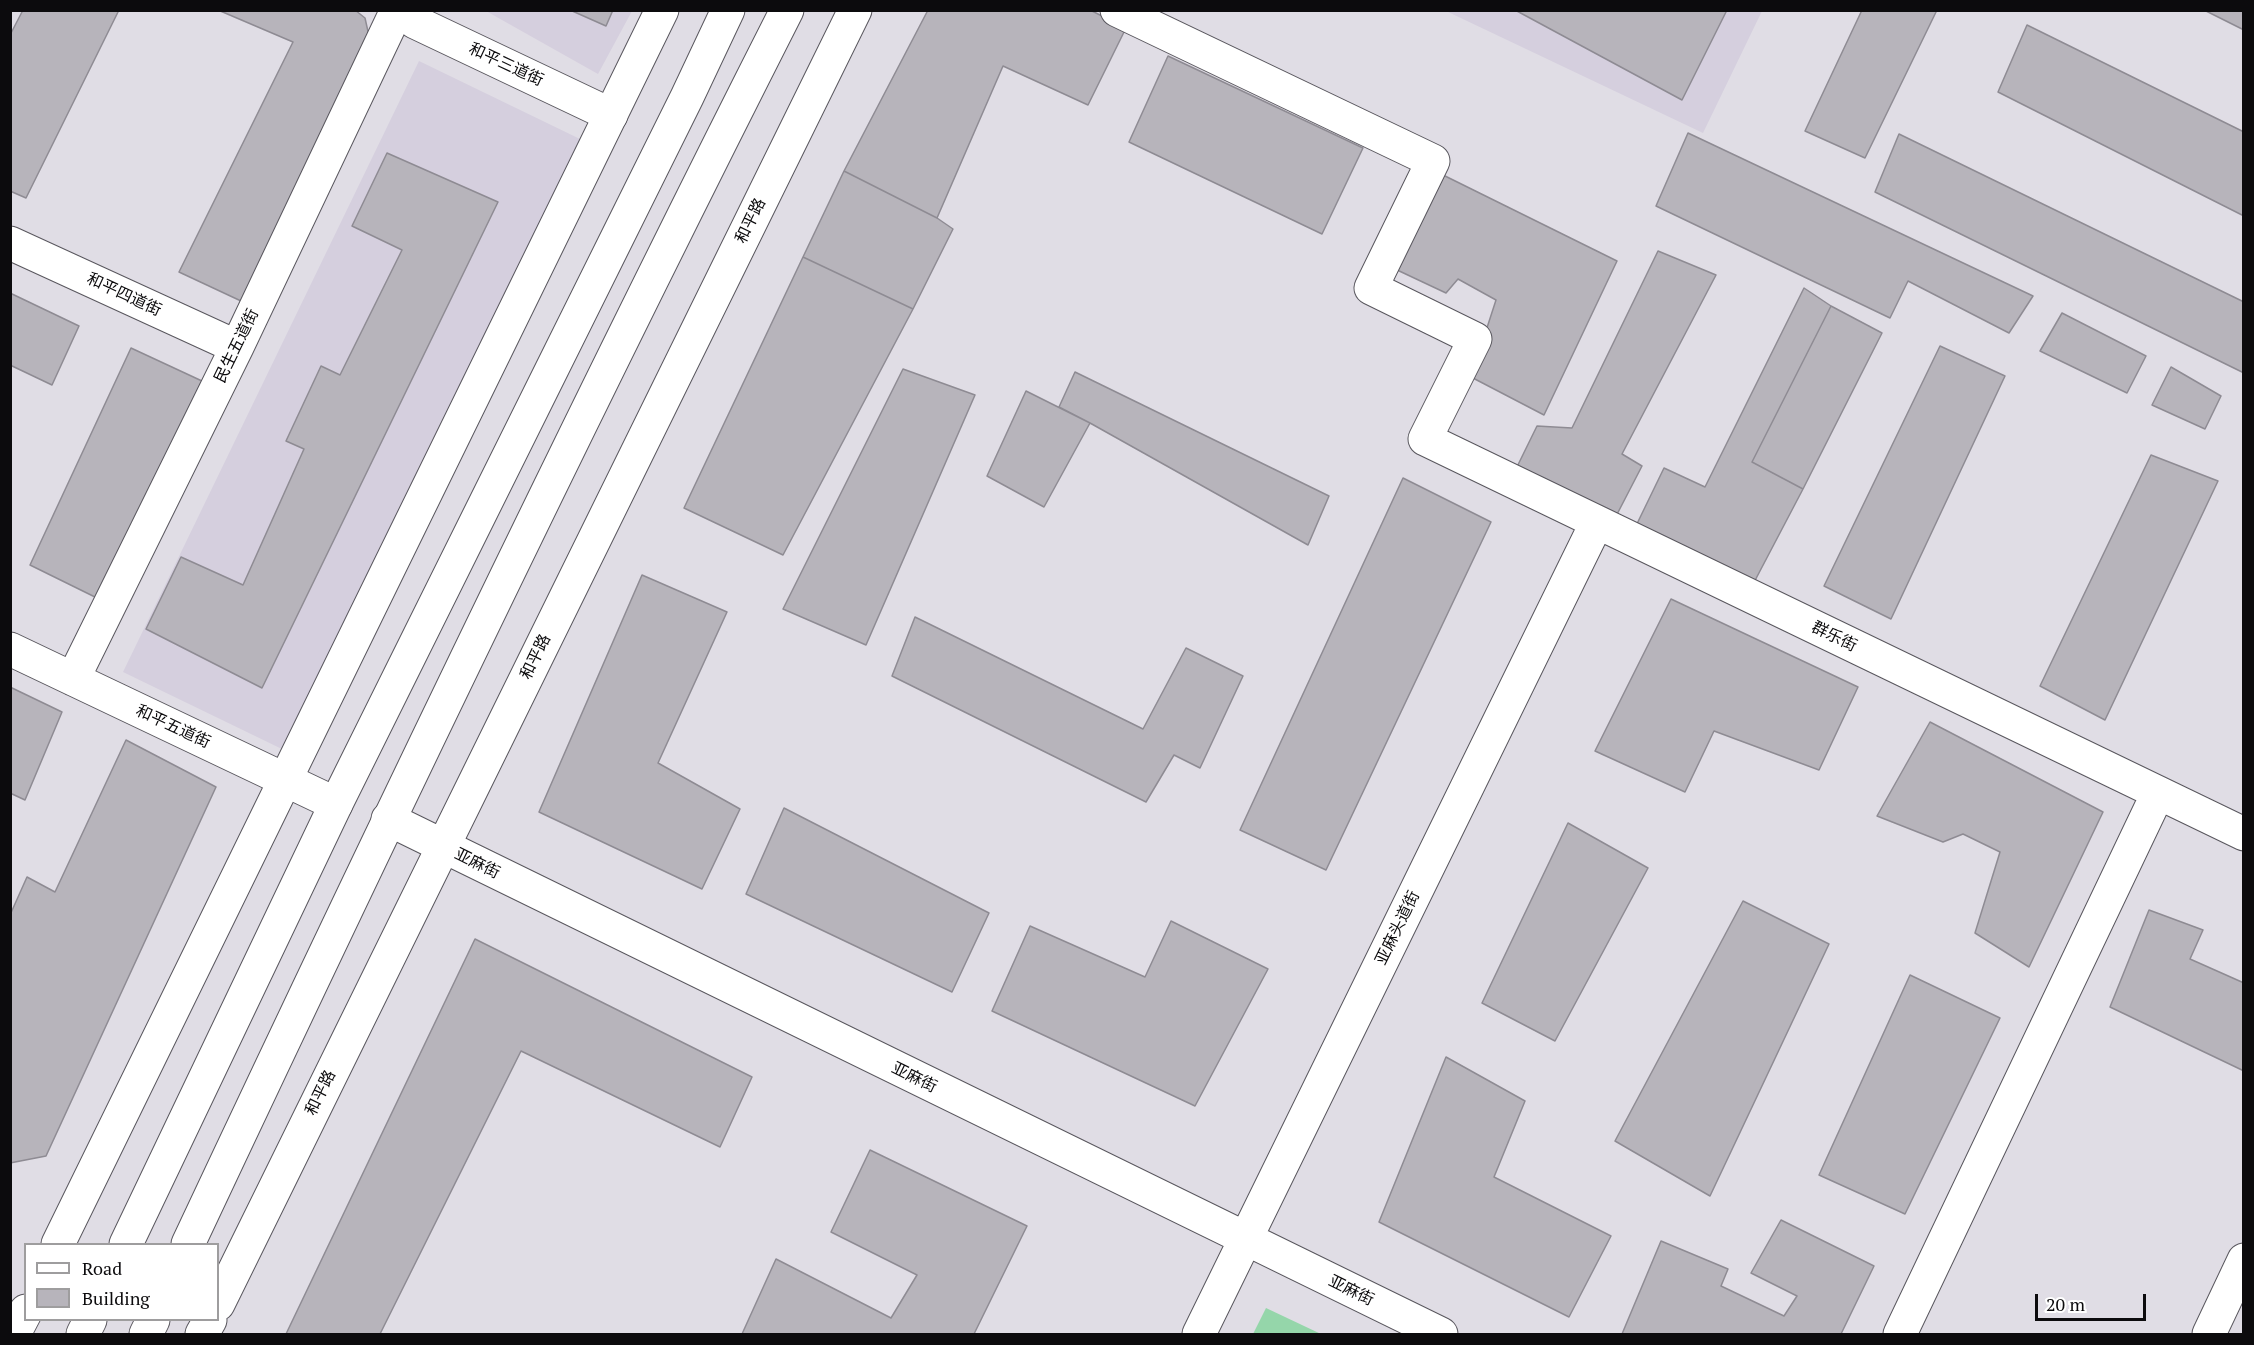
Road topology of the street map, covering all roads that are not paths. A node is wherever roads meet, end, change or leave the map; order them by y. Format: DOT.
graph roads {
  1 [pos="397,10"];
  2 [pos="406,10"];
  3 [pos="662,10"];
  4 [pos="728,10"];
  5 [pos="787,10"];
  6 [pos="855,10"];
  7 [pos="1117,10"];
  8 [pos="611,115"];
  9 [pos="10,243"];
  10 [pos="237,347"];
  11 [pos="1597,522"];
  12 [pos="10,649"];
  13 [pos="73,680"];
  14 [pos="286,780"];
  15 [pos="2158,793"];
  16 [pos="336,804"];
  17 [pos="388,819"];
  18 [pos="2244,834"];
  19 [pos="443,847"];
  20 [pos="1246,1240"];
  21 [pos="59,1243"];
  22 [pos="127,1243"];
  23 [pos="189,1243"];
  24 [pos="2244,1260"];
  25 [pos="219,1302"];
  26 [pos="24,1315"];
  27 [pos="90,1321"];
  28 [pos="153,1321"];
  29 [pos="209,1321"];
  30 [pos="14,1335"];
  31 [pos="83,1335"];
  32 [pos="146,1335"];
  33 [pos="202,1335"];
  34 [pos="1199,1335"];
  35 [pos="1441,1335"];
  36 [pos="1900,1335"];
  37 [pos="2209,1335"];
  1 -- 10 [label="street, 民生五道街"];
  2 -- 8 [label="street, 和平三道街"];
  3 -- 8 [label="street"];
  4 -- 16 [label="street"];
  5 -- 17 [label="street"];
  6 -- 19 [label="street, 和平路"];
  7 -- 11 [label="street, 群乐街"];
  8 -- 14 [label="street"];
  9 -- 10 [label="street, 和平四道街"];
  10 -- 13 [label="street, 民生五道街"];
  11 -- 15 [label="street, 群乐街"];
  11 -- 20 [label="street, 亚麻头道街"];
  12 -- 13 [label="street, 和平五道街"];
  13 -- 14 [label="street, 和平五道街"];
  14 -- 16 [label="street, 和平五道街"];
  14 -- 21 [label="street"];
  15 -- 18 [label="street, 群乐街"];
  15 -- 36 [label="street"];
  16 -- 22 [label="street"];
  17 -- 19 [label="street, 亚麻街"];
  17 -- 23 [label="street"];
  19 -- 20 [label="street, 亚麻街"];
  19 -- 25 [label="street, 和平路"];
  20 -- 34 [label="street, 亚麻头道街"];
  20 -- 35 [label="street, 亚麻街"];
  24 -- 37 [label="street"];
  26 -- 30 [label="street"];
  27 -- 31 [label="street"];
  28 -- 32 [label="street"];
  29 -- 33 [label="street"];
}
